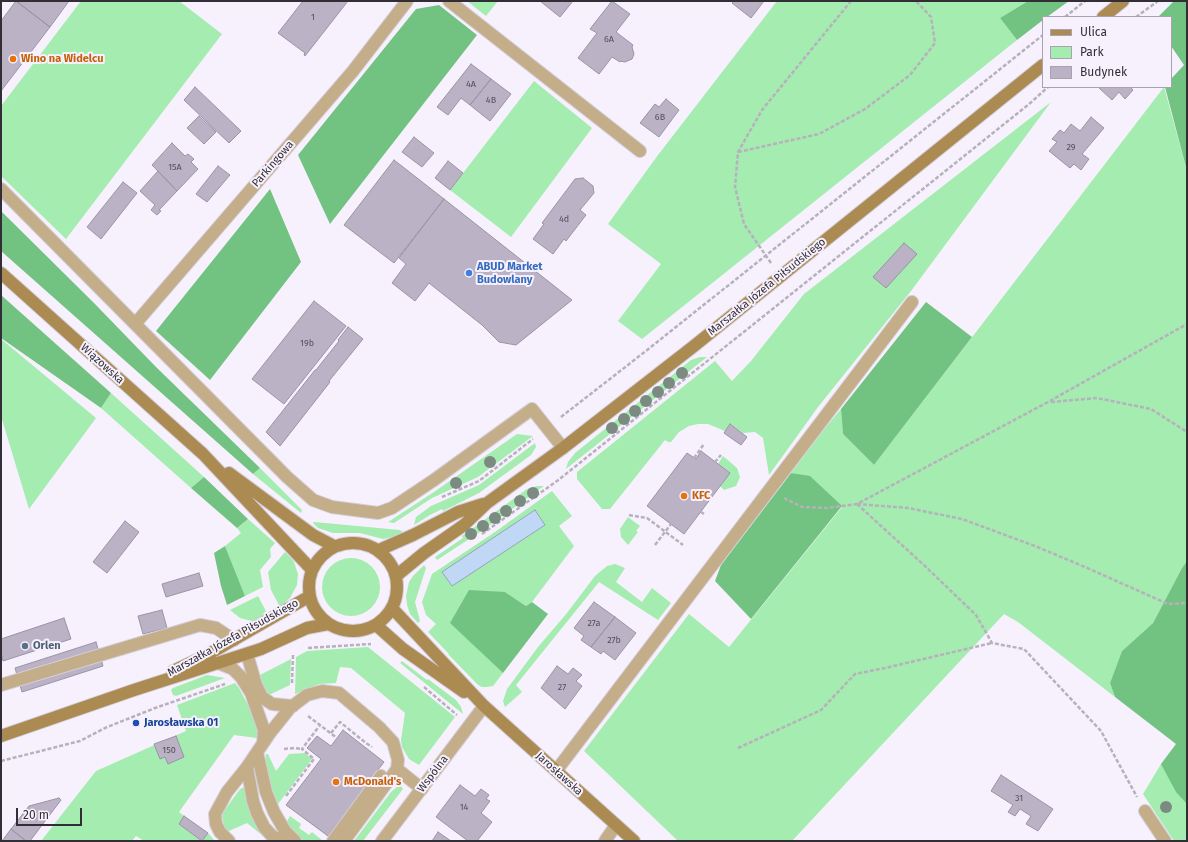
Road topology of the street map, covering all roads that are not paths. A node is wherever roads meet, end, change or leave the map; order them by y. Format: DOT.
graph roads {
  1 [pos="407,1"];
  2 [pos="449,1"];
  3 [pos="1122,1"];
  4 [pos="1104,16"];
  5 [pos="1042,66"];
  6 [pos="640,151"];
  7 [pos="1,189"];
  8 [pos="1,273"];
  9 [pos="912,302"];
  10 [pos="135,324"];
  11 [pos="564,448"];
  12 [pos="203,454"];
  13 [pos="487,503"];
  14 [pos="334,546"];
  15 [pos="379,550"];
  16 [pos="312,570"];
  17 [pos="396,576"];
  18 [pos="310,596"];
  19 [pos="392,608"];
  20 [pos="328,624"];
  21 [pos="376,626"];
  22 [pos="234,640"];
  23 [pos="247,654"];
  24 [pos="218,663"];
  25 [pos="1,685"];
  26 [pos="134,690"];
  27 [pos="292,706"];
  28 [pos="484,706"];
  29 [pos="1,736"];
  30 [pos="260,748"];
  31 [pos="393,766"];
  32 [pos="247,767"];
  33 [pos="556,771"];
  34 [pos="422,789"];
  35 [pos="1144,811"];
  36 [pos="616,825"];
  37 [pos="229,841"];
  38 [pos="285,841"];
  39 [pos="295,841"];
  40 [pos="333,841"];
  41 [pos="344,841"];
  42 [pos="382,841"];
  43 [pos="605,841"];
  44 [pos="634,841"];
  45 [pos="1165,841"];
  1 -- 10 [label="street, Parkingowa"];
  2 -- 6 [label="street"];
  3 -- 4 [label="main road"];
  5 -- 11 [label="main road, Marszałka Józefa Piłsudskiego"];
  7 -- 10 [label="street"];
  8 -- 12 [label="main road, Wiązowska"];
  9 -- 33 [label="street"];
  10 -- 11 [label="street"];
  11 -- 13 [label="main road, Marszałka Józefa Piłsudskiego"];
  12 -- 14 [label="main road, Wiązowska"];
  12 -- 16 [label="main road, Wiązowska"];
  13 -- 15 [label="main road, Marszałka Józefa Piłsudskiego"];
  13 -- 17 [label="main road, Marszałka Józefa Piłsudskiego"];
  14 -- 15 [label="main road"];
  14 -- 16 [label="main road"];
  15 -- 17 [label="main road"];
  16 -- 18 [label="main road"];
  17 -- 19 [label="main road"];
  18 -- 20 [label="main road"];
  18 -- 22 [label="main road, Marszałka Józefa Piłsudskiego"];
  19 -- 21 [label="main road"];
  19 -- 28 [label="main road, Jarosławska"];
  20 -- 21 [label="main road"];
  20 -- 23 [label="main road, Marszałka Józefa Piłsudskiego"];
  21 -- 28 [label="main road, Jarosławska"];
  22 -- 25 [label="street"];
  22 -- 26 [label="main road, Marszałka Józefa Piłsudskiego"];
  23 -- 24 [label="main road, Marszałka Józefa Piłsudskiego"];
  23 -- 27 [label="street"];
  24 -- 26 [label="main road, Marszałka Józefa Piłsudskiego"];
  24 -- 30 [label="street"];
  26 -- 29 [label="main road, Marszałka Józefa Piłsudskiego"];
  27 -- 30 [label="street"];
  27 -- 31 [label="street"];
  28 -- 33 [label="main road, Jarosławska"];
  28 -- 34 [label="street, Wspólna"];
  30 -- 32 [label="street"];
  30 -- 39 [label="street"];
  31 -- 34 [label="street"];
  31 -- 40 [label="street"];
  31 -- 41 [label="street"];
  32 -- 37 [label="street"];
  32 -- 38 [label="street"];
  33 -- 36 [label="main road, Jarosławska"];
  34 -- 42 [label="street, Wspólna"];
  35 -- 45 [label="street"];
  36 -- 43 [label="street"];
  36 -- 44 [label="main road, Jarosławska"];
}
